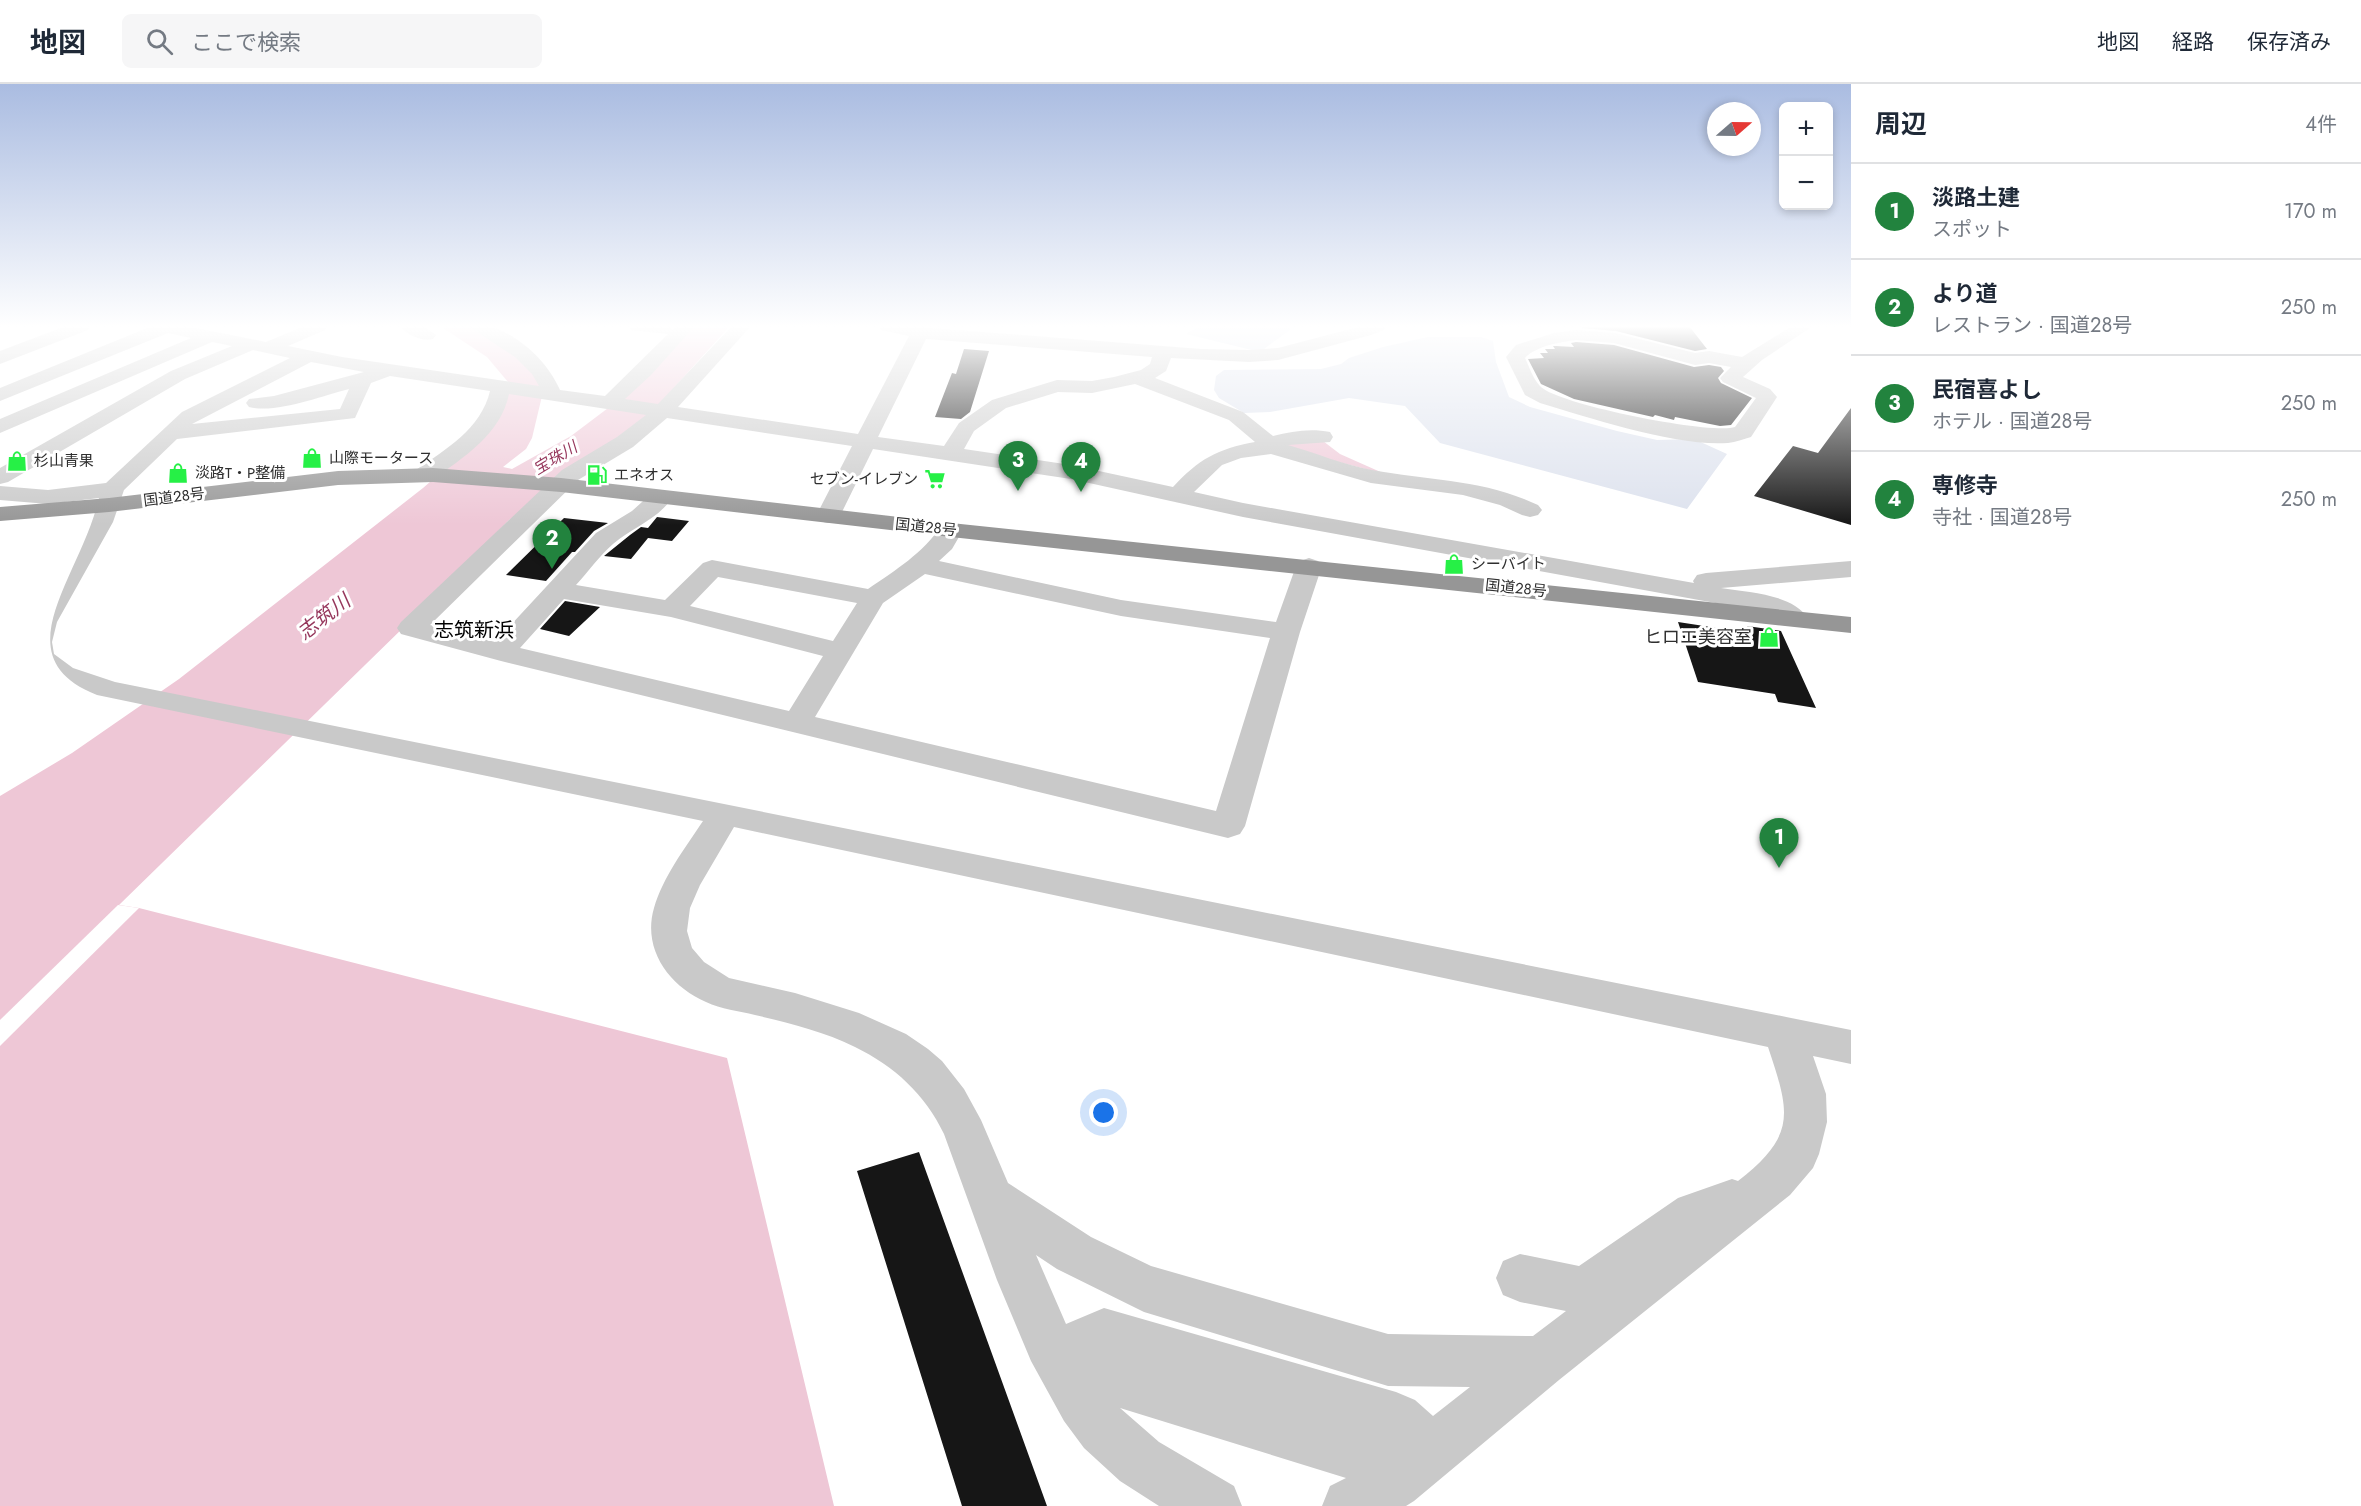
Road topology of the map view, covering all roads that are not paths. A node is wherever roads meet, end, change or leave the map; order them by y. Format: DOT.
graph roads {
  1 [pos="79,392"];
  2 [pos="148,392"];
  3 [pos="235,392"];
  4 [pos="311,392"];
  5 [pos="357,392"];
  6 [pos="502,392"];
  7 [pos="538,392"];
  8 [pos="618,392"];
  9 [pos="678,392"];
  10 [pos="890,392"];
  11 [pos="1037,392"];
  12 [pos="1175,392"];
  13 [pos="1535,392"];
  14 [pos="1762,392"];
  15 [pos="549,394"];
  16 [pos="131,402"];
  17 [pos="610,402"];
  18 [pos="205,407"];
  19 [pos="660,411"];
  20 [pos="0,427"];
  21 [pos="171,433"];
  22 [pos="1322,437"];
  23 [pos="866,442"];
  24 [pos="1268,445"];
  25 [pos="950,454"];
  26 [pos="428,475"];
  27 [pos="0,477"];
  28 [pos="558,485"];
  29 [pos="0,493"];
  30 [pos="1177,496"];
  31 [pos="111,497"];
  32 [pos="660,498"];
  33 [pos="1530,510"];
  34 [pos="0,514"];
  35 [pos="828,516"];
  36 [pos="951,530"];
  37 [pos="920,565"];
  38 [pos="1309,566"];
  39 [pos="1851,569"];
  40 [pos="1657,585"];
  41 [pos="556,590"];
  42 [pos="1562,593"];
  43 [pos="873,597"];
  44 [pos="671,609"];
  45 [pos="1795,619"];
  46 [pos="1851,625"];
  47 [pos="1286,632"];
  48 [pos="501,651"];
  49 [pos="839,651"];
  50 [pos="797,722"];
  51 [pos="725,814"];
  52 [pos="1784,1032"];
  53 [pos="1851,1047"];
  54 [pos="1759,1191"];
  55 [pos="990,1197"];
  56 [pos="1521,1290"];
  57 [pos="1056,1354"];
  58 [pos="1541,1362"];
  59 [pos="1421,1460"];
  60 [pos="1214,1506"];
  61 [pos="1350,1506"];
  1 -- 20 [label="street"];
  2 -- 16 [label="street"];
  3 -- 18 [label="street"];
  4 -- 18 [label="street"];
  5 -- 21 [label="street"];
  6 -- 26 [label="street"];
  7 -- 15 [label="street"];
  8 -- 17 [label="street"];
  9 -- 19 [label="street"];
  10 -- 23 [label="street"];
  11 -- 25 [label="street"];
  12 -- 24 [label="street"];
  13 -- 14 [label="street"];
  15 -- 17 [label="street"];
  16 -- 18 [label="street"];
  16 -- 27 [label="street"];
  17 -- 19 [label="street"];
  18 -- 21 [label="street"];
  19 -- 23 [label="street"];
  19 -- 28 [label="street"];
  21 -- 31 [label="street"];
  22 -- 24 [label="street"];
  23 -- 25 [label="street"];
  23 -- 35 [label="street"];
  24 -- 30 [label="street"];
  24 -- 33 [label="street"];
  25 -- 30 [label="street"];
  26 -- 28 [label="highway, 国道28号"];
  26 -- 31 [label="highway, 国道28号"];
  28 -- 32 [label="highway, 国道28号"];
  28 -- 48 [label="street"];
  29 -- 31 [label="street"];
  30 -- 40 [label="street"];
  31 -- 34 [label="highway, 国道28号"];
  31 -- 51 [label="street"];
  32 -- 35 [label="highway, 国道28号"];
  32 -- 41 [label="street"];
  35 -- 36 [label="highway, 国道28号"];
  36 -- 37 [label="street"];
  36 -- 38 [label="highway, 国道28号"];
  37 -- 43 [label="street"];
  37 -- 47 [label="street"];
  38 -- 42 [label="highway, 国道28号"];
  38 -- 47 [label="street"];
  39 -- 40 [label="street"];
  40 -- 42 [label="street"];
  40 -- 45 [label="street"];
  41 -- 44 [label="street"];
  41 -- 48 [label="street"];
  42 -- 45 [label="highway, 国道28号"];
  43 -- 44 [label="street"];
  43 -- 49 [label="street"];
  44 -- 49 [label="street"];
  45 -- 46 [label="highway, 国道28号"];
  47 -- 50 [label="street"];
  48 -- 50 [label="street"];
  49 -- 50 [label="street"];
  51 -- 52 [label="street"];
  51 -- 55 [label="street"];
  52 -- 53 [label="street"];
  52 -- 54 [label="street"];
  54 -- 56 [label="street"];
  54 -- 58 [label="street"];
  55 -- 57 [label="street"];
  55 -- 58 [label="street"];
  57 -- 59 [label="street"];
  57 -- 60 [label="street"];
  58 -- 59 [label="street"];
  59 -- 61 [label="street"];
}
